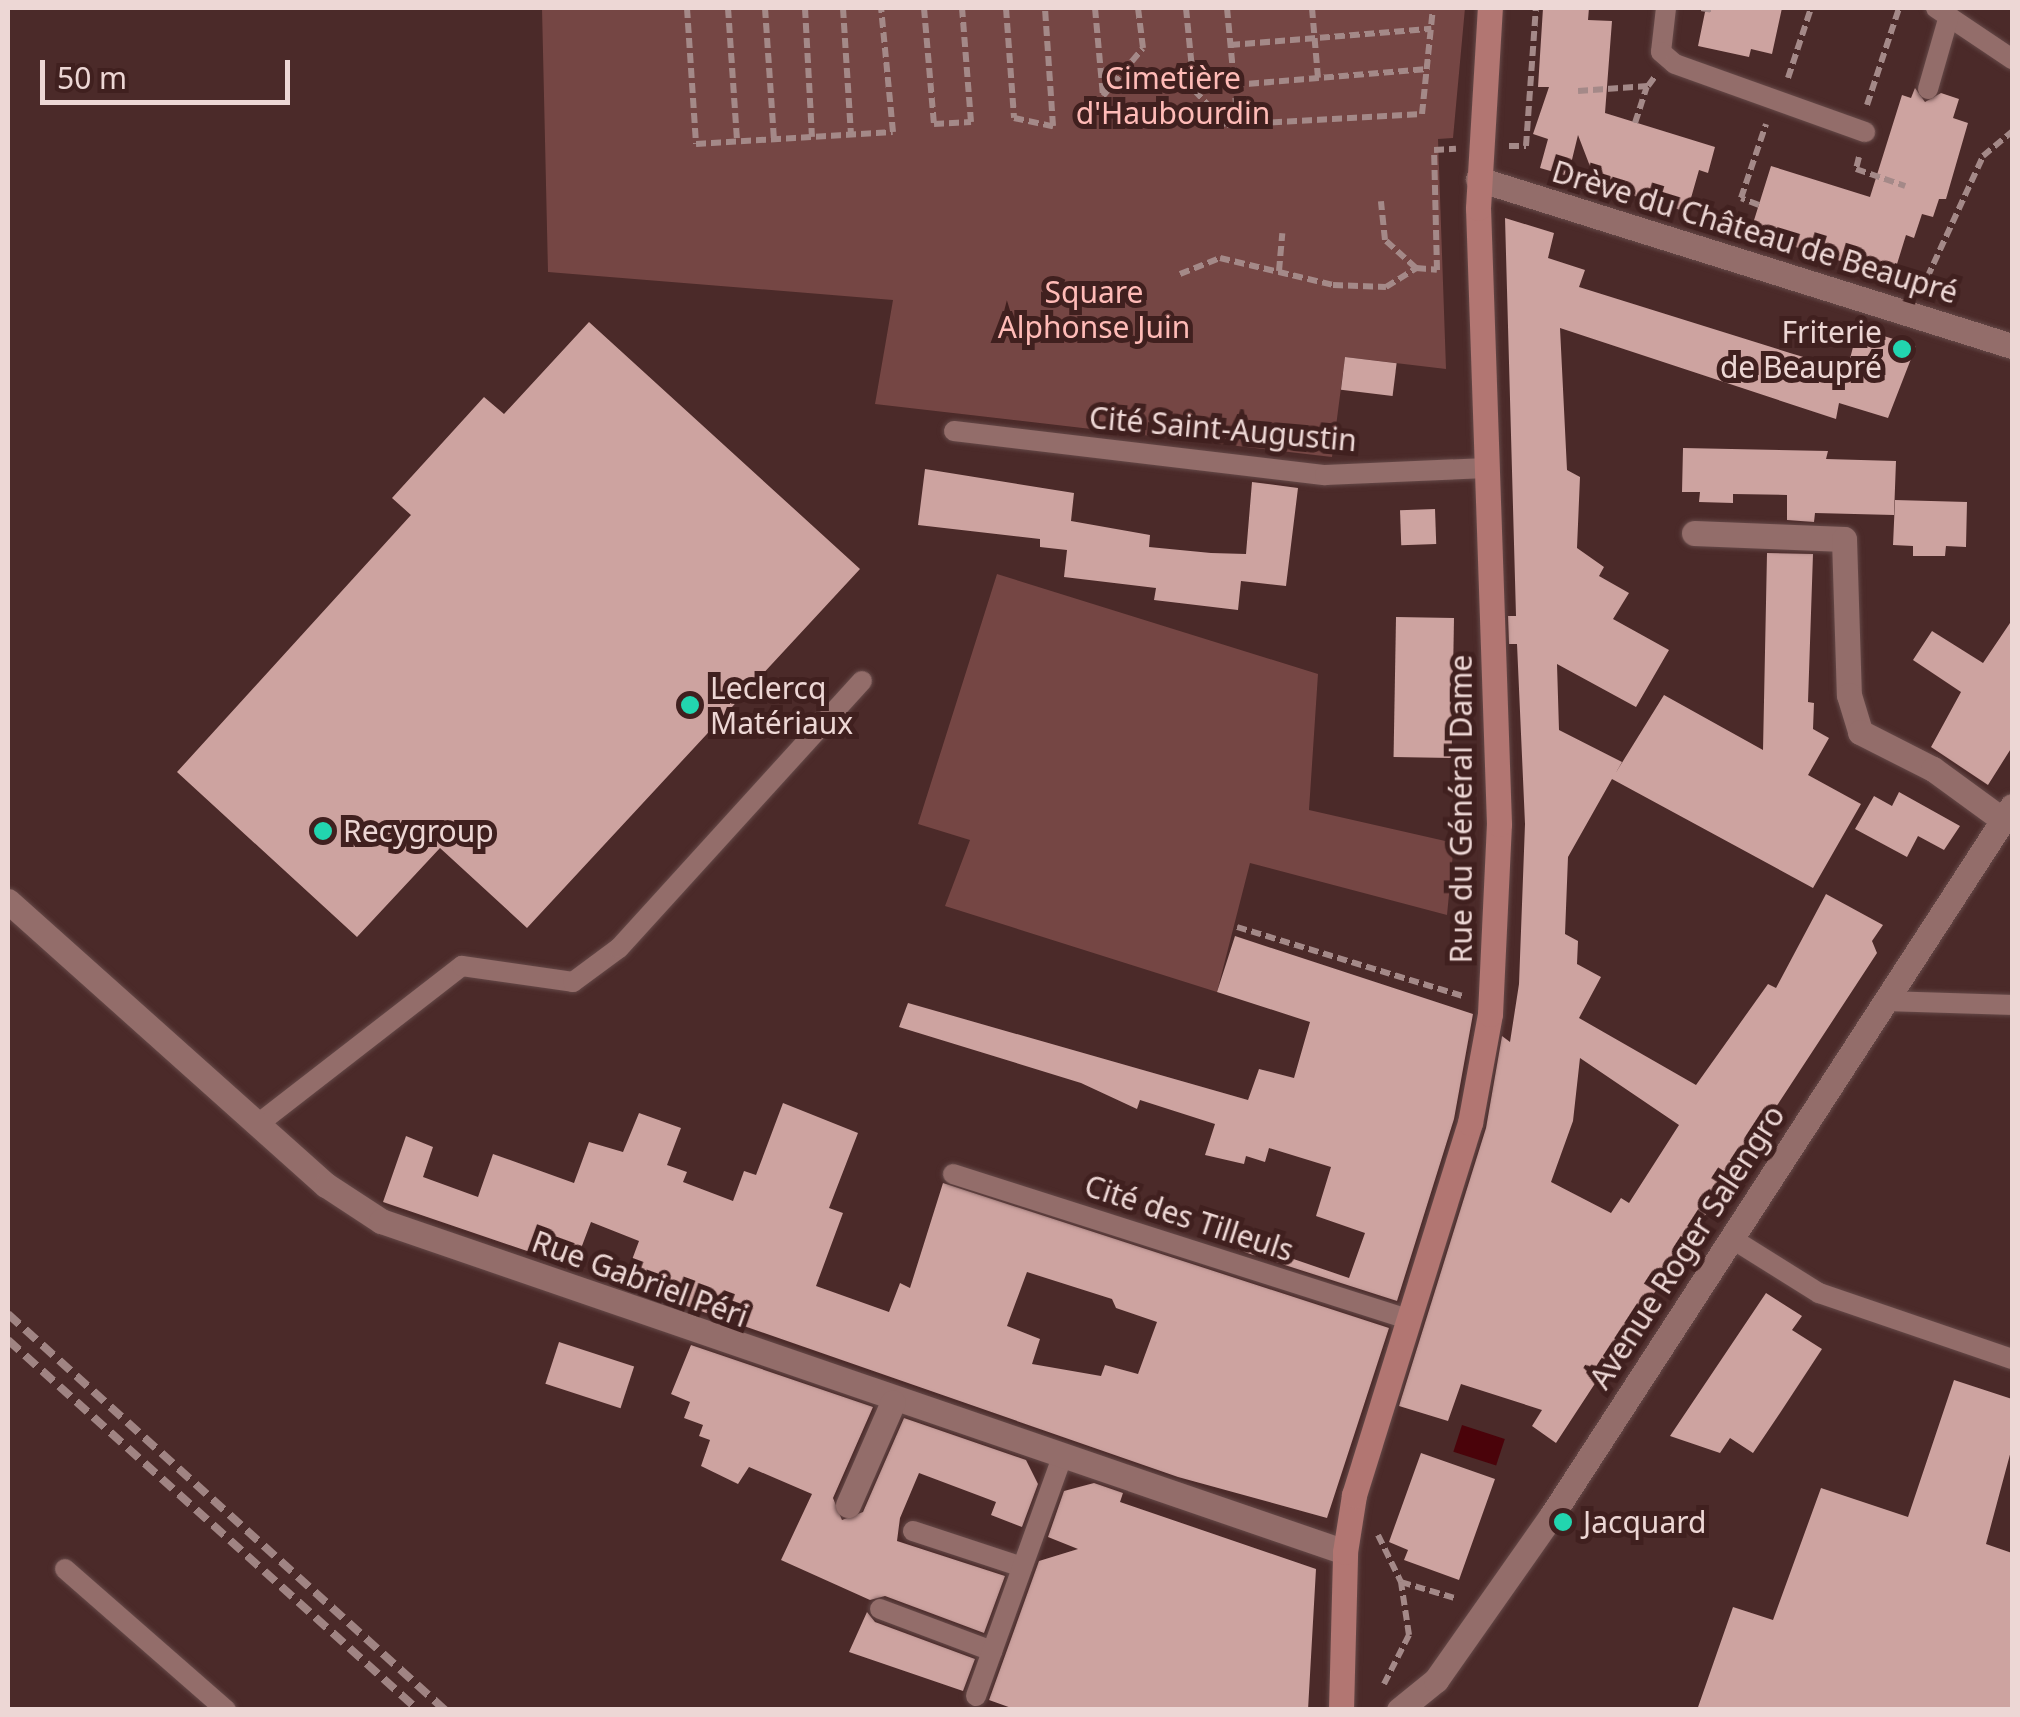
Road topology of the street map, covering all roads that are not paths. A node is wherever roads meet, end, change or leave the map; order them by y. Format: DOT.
graph roads {
  1 [pos="1490,8"];
  2 [pos="1666,8"];
  3 [pos="1942,12"];
  4 [pos="2012,59"];
  5 [pos="1928,89"];
  6 [pos="1862,131"];
  7 [pos="1478,179"];
  8 [pos="2012,346"];
  9 [pos="954,431"];
  10 [pos="1487,468"];
  11 [pos="1694,533"];
  12 [pos="862,681"];
  13 [pos="2008,813"];
  14 [pos="8,902"];
  15 [pos="1887,1000"];
  16 [pos="2012,1005"];
  17 [pos="258,1124"];
  18 [pos="953,1174"];
  19 [pos="1731,1238"];
  20 [pos="1407,1319"];
  21 [pos="2012,1359"];
  22 [pos="893,1402"];
  23 [pos="1062,1457"];
  24 [pos="848,1505"];
  25 [pos="913,1531"];
  26 [pos="1345,1552"];
  27 [pos="1022,1567"];
  28 [pos="65,1569"];
  29 [pos="880,1609"];
  30 [pos="992,1651"];
  31 [pos="976,1696"];
  32 [pos="1390,1704"];
  33 [pos="226,1710"];
  34 [pos="1342,1710"];
  1 -- 7 [label="street, Rue du Général Dame"];
  2 -- 6 [label="lane"];
  3 -- 4 [label="lane"];
  3 -- 5 [label="lane"];
  7 -- 8 [label="street, Drève du Château de Beaupré"];
  7 -- 10 [label="street, Rue du Général Dame"];
  9 -- 10 [label="lane, Cité Saint-Augustin"];
  10 -- 20 [label="street, Rue du Général Dame"];
  11 -- 13 [label="street"];
  12 -- 17 [label="lane"];
  13 -- 15 [label="street, Avenue Roger Salengro"];
  14 -- 17 [label="street, Rue Gabriel Péri"];
  15 -- 16 [label="lane"];
  15 -- 19 [label="street, Avenue Roger Salengro"];
  17 -- 22 [label="street, Rue Gabriel Péri"];
  18 -- 20 [label="lane, Cité des Tilleuls"];
  19 -- 21 [label="lane"];
  19 -- 32 [label="street, Avenue Roger Salengro"];
  20 -- 26 [label="street, Rue du Général Dame"];
  22 -- 23 [label="street, Rue Gabriel Péri"];
  22 -- 24 [label="street"];
  23 -- 26 [label="street, Rue Gabriel Péri"];
  23 -- 27 [label="lane"];
  25 -- 27 [label="lane"];
  26 -- 34 [label="street, Rue du Général Dame"];
  27 -- 30 [label="lane"];
  28 -- 33 [label="lane"];
  29 -- 30 [label="lane"];
  30 -- 31 [label="lane"];
}
